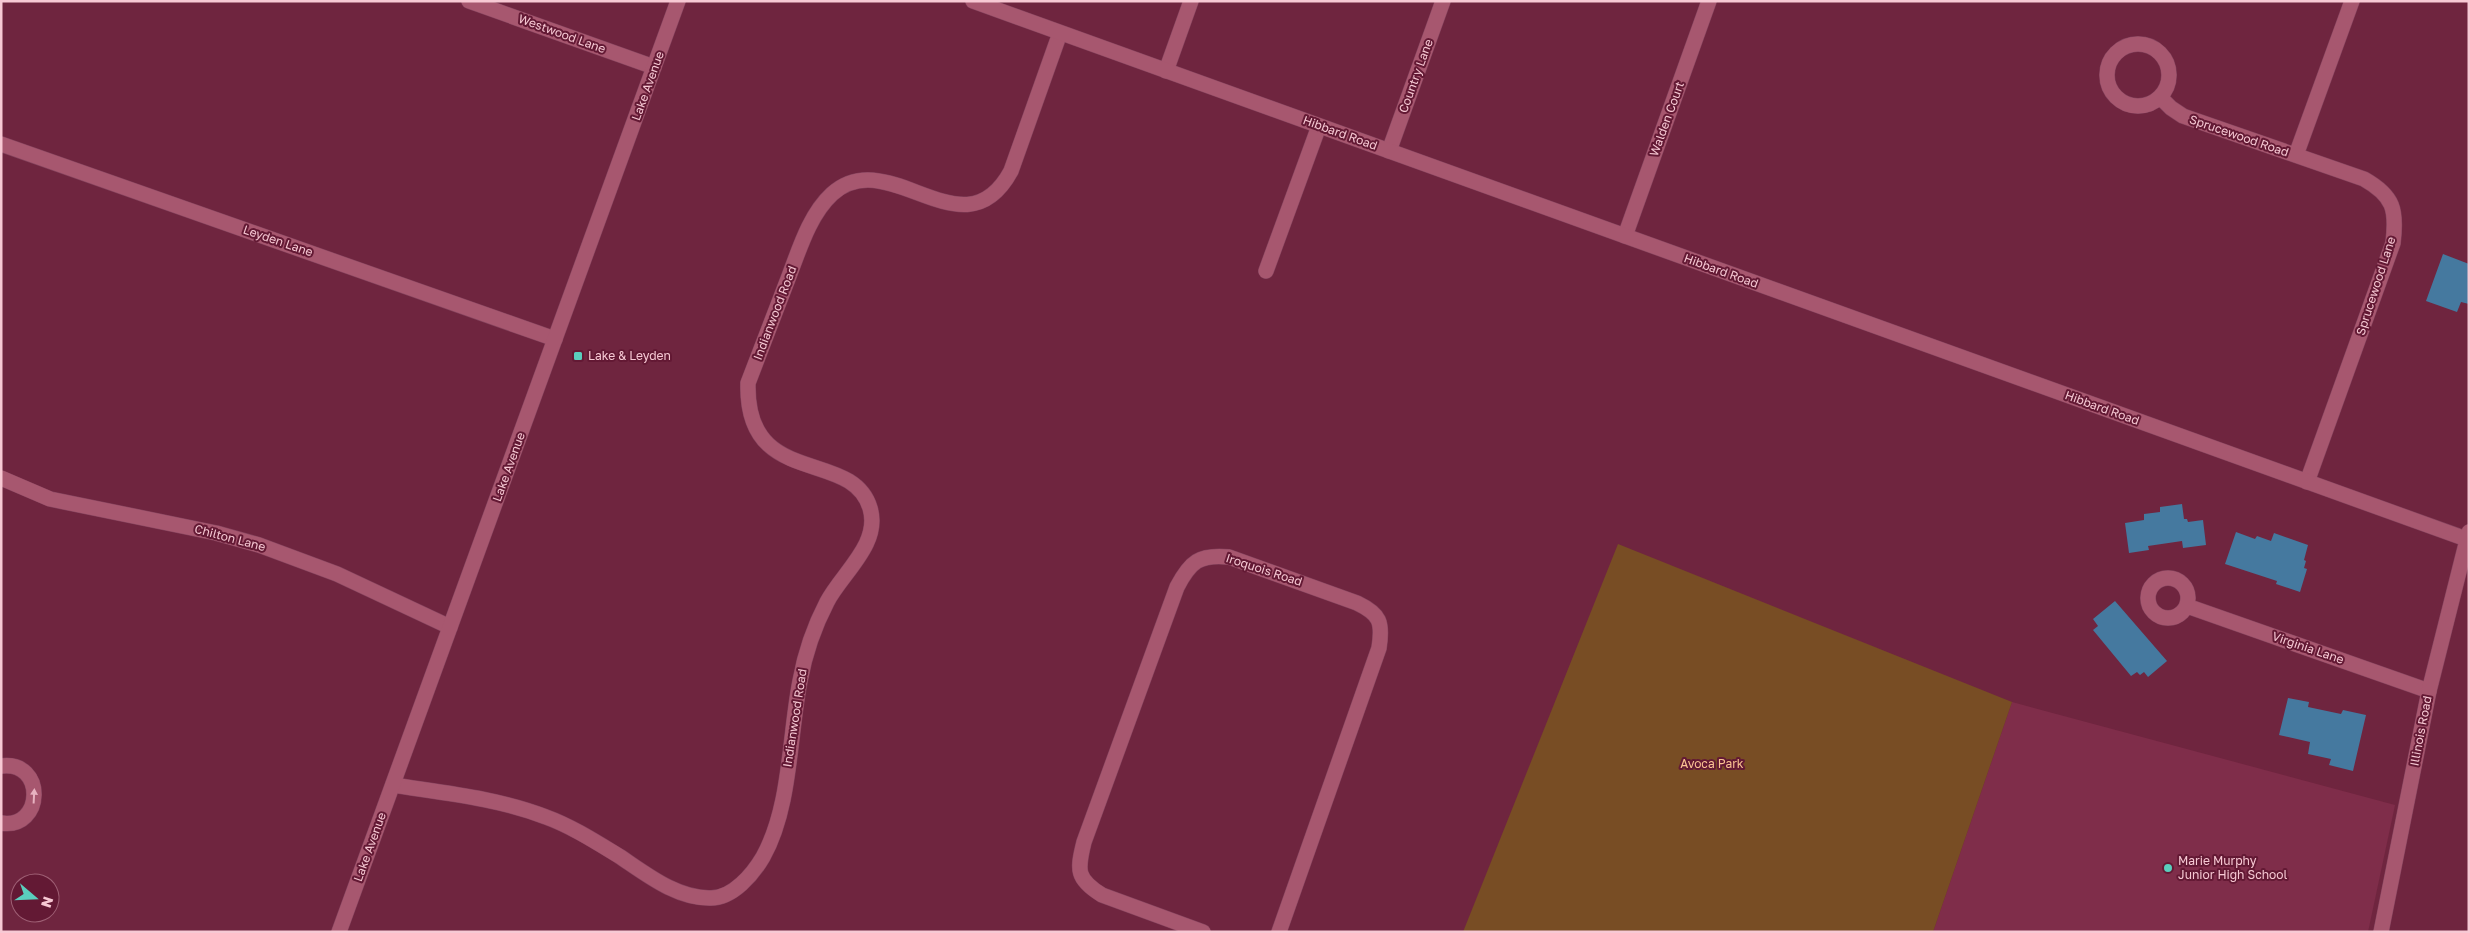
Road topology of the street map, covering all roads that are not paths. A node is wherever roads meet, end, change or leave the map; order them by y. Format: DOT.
graph roads {
  1 [pos="469,1"];
  2 [pos="678,1"];
  3 [pos="973,1"];
  4 [pos="1191,1"];
  5 [pos="1443,1"];
  6 [pos="1709,1"];
  7 [pos="2352,1"];
  8 [pos="1060,33"];
  9 [pos="654,67"];
  10 [pos="1166,71"];
  11 [pos="2160,97"];
  12 [pos="1319,126"];
  13 [pos="1,144"];
  14 [pos="1389,151"];
  15 [pos="2296,155"];
  16 [pos="1625,236"];
  17 [pos="1266,271"];
  18 [pos="556,338"];
  19 [pos="1,478"];
  20 [pos="2307,482"];
  21 [pos="2468,537"];
  22 [pos="2186,606"];
  23 [pos="450,627"];
  24 [pos="2429,691"];
  25 [pos="1,766"];
  26 [pos="393,785"];
  27 [pos="1,822"];
  28 [pos="339,932"];
  29 [pos="1203,932"];
  30 [pos="1279,932"];
  31 [pos="2381,932"];
  1 -- 9 [label="street, Westwood Lane"];
  2 -- 9 [label="street, Lake Avenue"];
  3 -- 8 [label="street, Hibbard Road"];
  4 -- 10 [label="street"];
  5 -- 14 [label="street, Country Lane"];
  6 -- 16 [label="street, Walden Court"];
  7 -- 15 [label="street"];
  8 -- 10 [label="street, Hibbard Road"];
  8 -- 26 [label="street, Indianwood Road"];
  9 -- 18 [label="street, Lake Avenue"];
  10 -- 12 [label="street, Hibbard Road"];
  11 -- 11 [label="street"];
  11 -- 15 [label="street, Sprucewood Road"];
  12 -- 14 [label="street, Hibbard Road"];
  12 -- 17 [label="street"];
  13 -- 18 [label="street, Leyden Lane"];
  14 -- 16 [label="street, Hibbard Road"];
  15 -- 20 [label="street, Sprucewood Lane"];
  16 -- 20 [label="street, Hibbard Road"];
  18 -- 23 [label="street, Lake Avenue"];
  19 -- 23 [label="street, Chilton Lane"];
  20 -- 21 [label="street, Hibbard Road"];
  21 -- 24 [label="street, Illinois Road"];
  22 -- 24 [label="street, Virginia Lane"];
  23 -- 26 [label="street, Lake Avenue"];
  24 -- 31 [label="street, Illinois Road"];
  27 -- 25 [label="street, one-way"];
  26 -- 28 [label="street, Lake Avenue"];
  29 -- 30 [label="street, Iroquois Road"];
}
